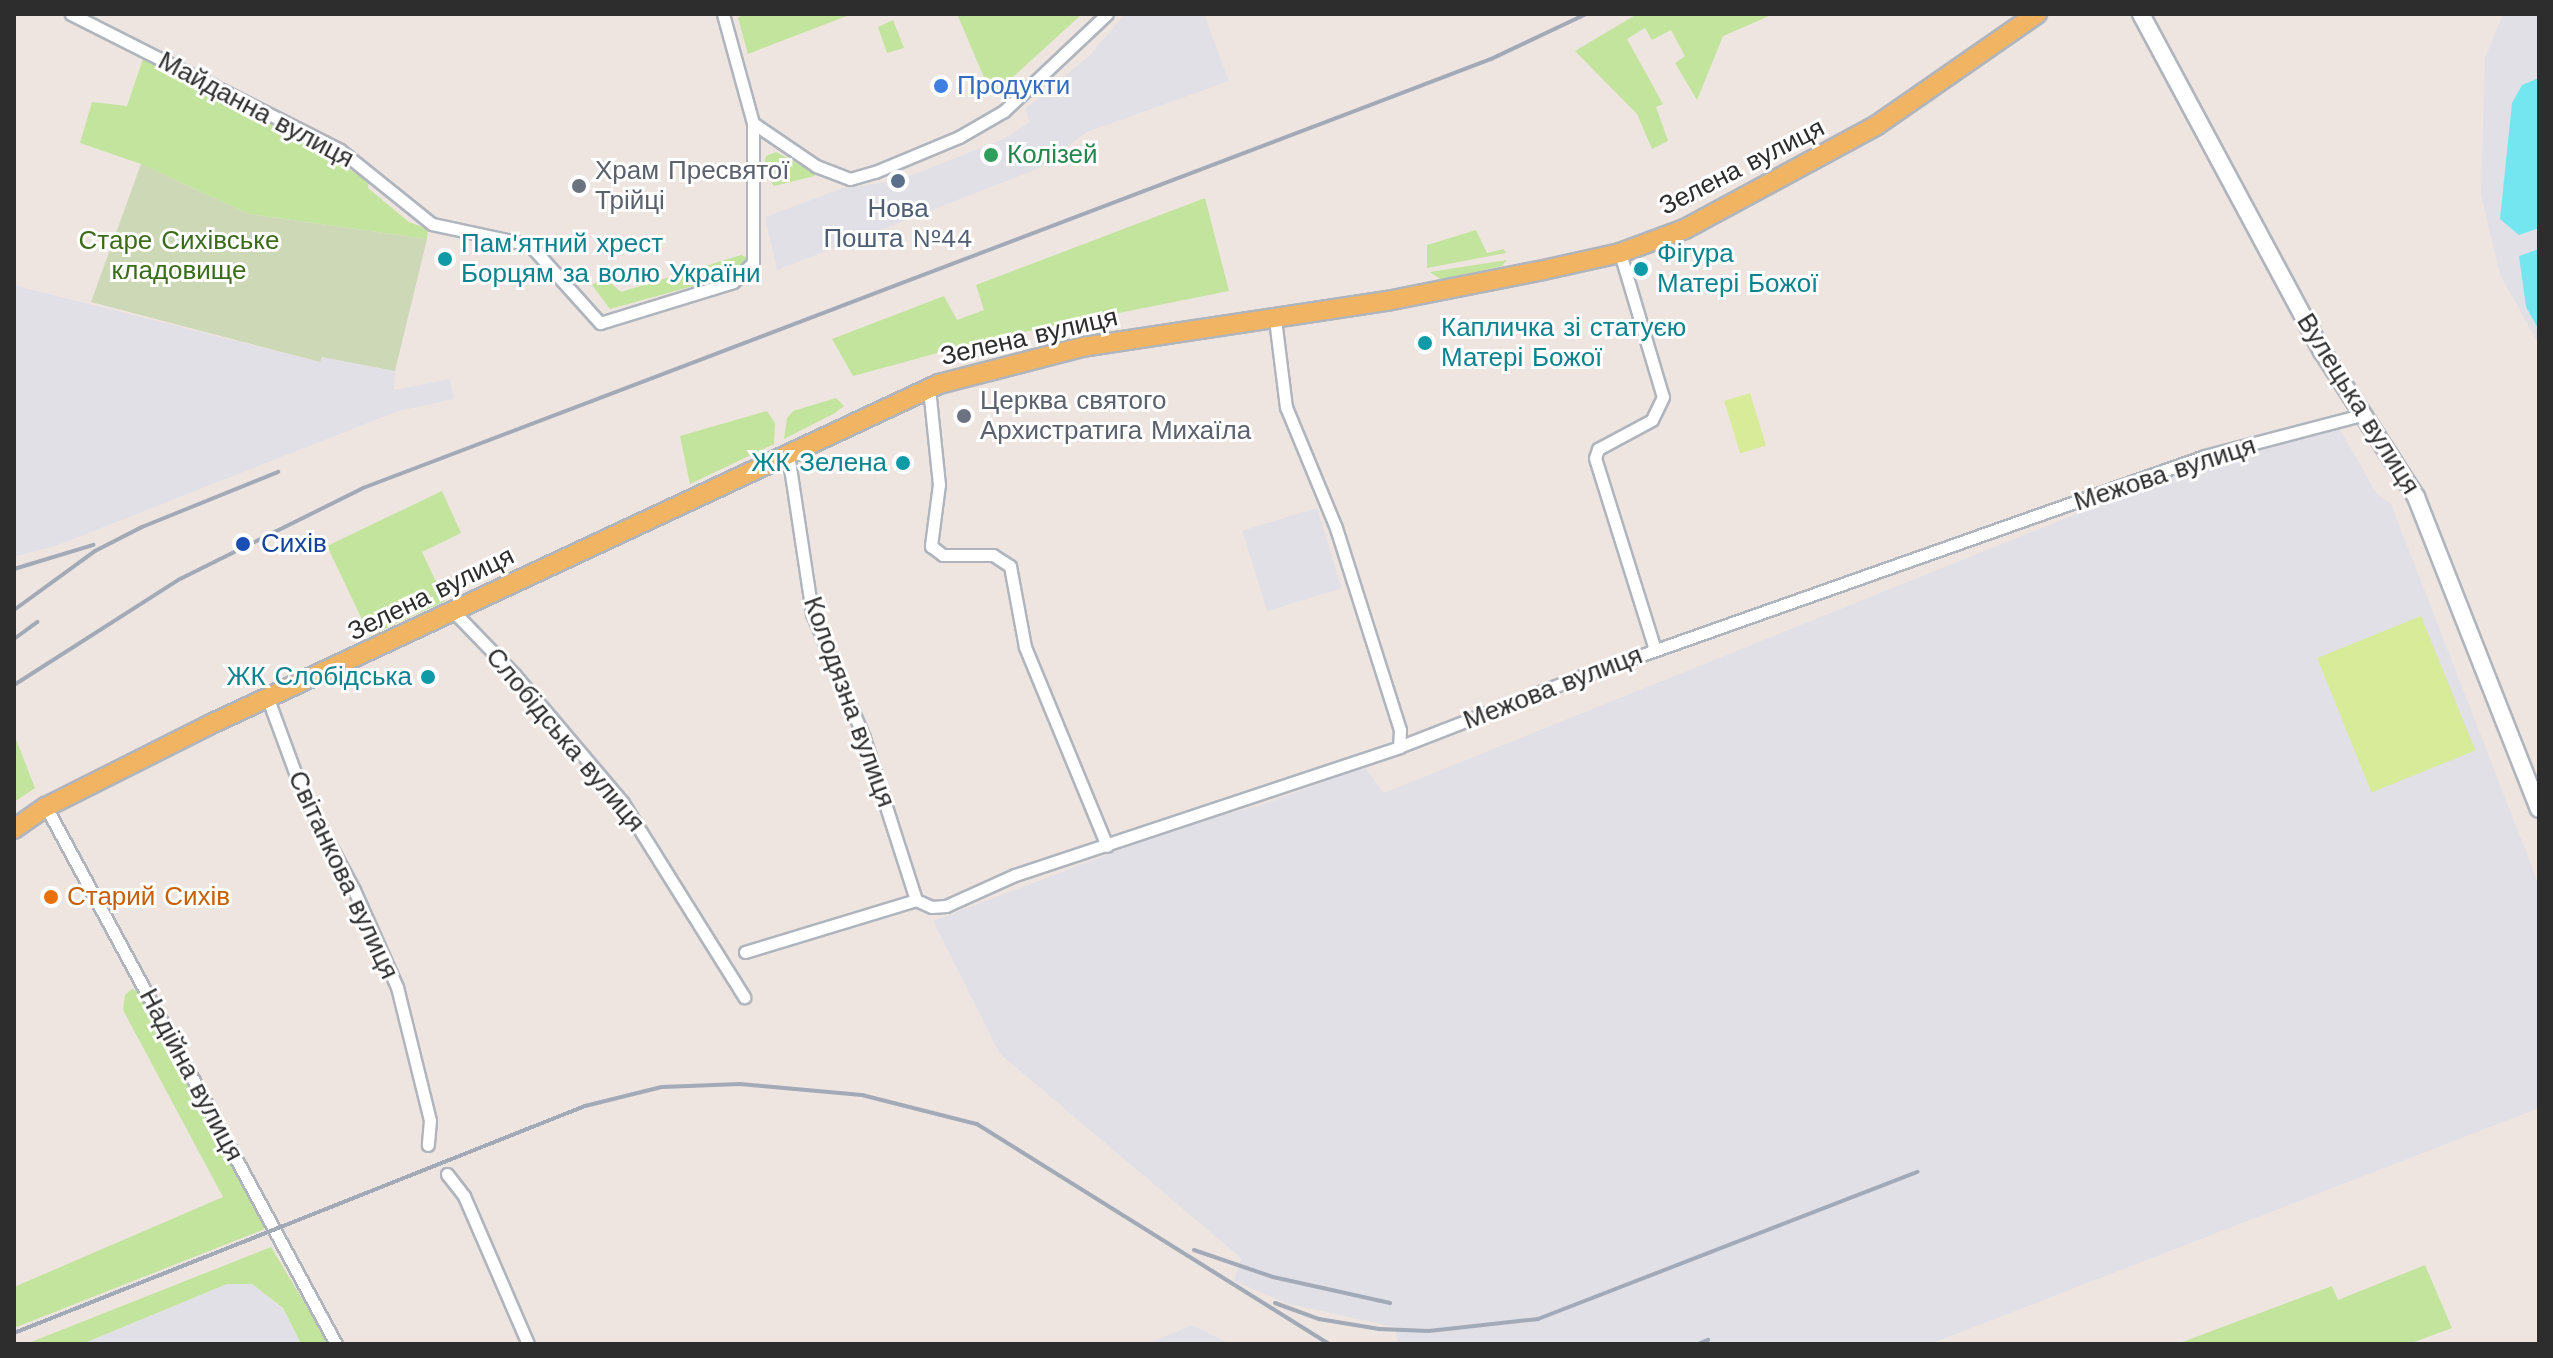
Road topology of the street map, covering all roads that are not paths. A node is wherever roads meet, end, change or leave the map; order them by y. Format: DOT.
graph roads {
  1 [pos="71,14"];
  2 [pos="723,14"];
  3 [pos="1107,14"];
  4 [pos="2037,14"];
  5 [pos="2141,14"];
  6 [pos="753,123"];
  7 [pos="1620,253"];
  8 [pos="1275,319"];
  9 [pos="929,388"];
  10 [pos="2365,414"];
  11 [pos="788,454"];
  12 [pos="453,611"];
  13 [pos="1655,650"];
  14 [pos="268,699"];
  15 [pos="1399,747"];
  16 [pos="46,807"];
  17 [pos="2539,809"];
  18 [pos="14,829"];
  19 [pos="1107,846"];
  20 [pos="916,900"];
  21 [pos="745,952"];
  22 [pos="744,997"];
  23 [pos="428,1145"];
  24 [pos="447,1174"];
  25 [pos="336,1344"];
  26 [pos="528,1344"];
  1 -- 6 [label="street, Майданна вулиця"];
  2 -- 6 [label="street"];
  3 -- 6 [label="street"];
  4 -- 7 [label="main road, Зелена вулиця"];
  5 -- 10 [label="street, Вулецька вулиця"];
  7 -- 8 [label="main road, Зелена вулиця"];
  7 -- 13 [label="street"];
  8 -- 9 [label="main road, Зелена вулиця"];
  8 -- 15 [label="street"];
  9 -- 11 [label="main road, Зелена вулиця"];
  9 -- 19 [label="street"];
  10 -- 13 [label="street, Межова вулиця"];
  10 -- 17 [label="street, Вулецька вулиця"];
  11 -- 12 [label="main road, Зелена вулиця"];
  11 -- 20 [label="street, Колодязна вулиця"];
  12 -- 14 [label="main road, Зелена вулиця"];
  12 -- 22 [label="street, Слобідська вулиця"];
  13 -- 15 [label="street, Межова вулиця"];
  14 -- 16 [label="main road, Зелена вулиця"];
  14 -- 23 [label="street, Світанкова вулиця"];
  15 -- 19 [label="street, Межова вулиця"];
  16 -- 18 [label="main road, Зелена вулиця"];
  16 -- 25 [label="street, Надійна вулиця"];
  19 -- 20 [label="street, Межова вулиця"];
  20 -- 21 [label="street, Межова вулиця"];
  24 -- 26 [label="street"];
}
